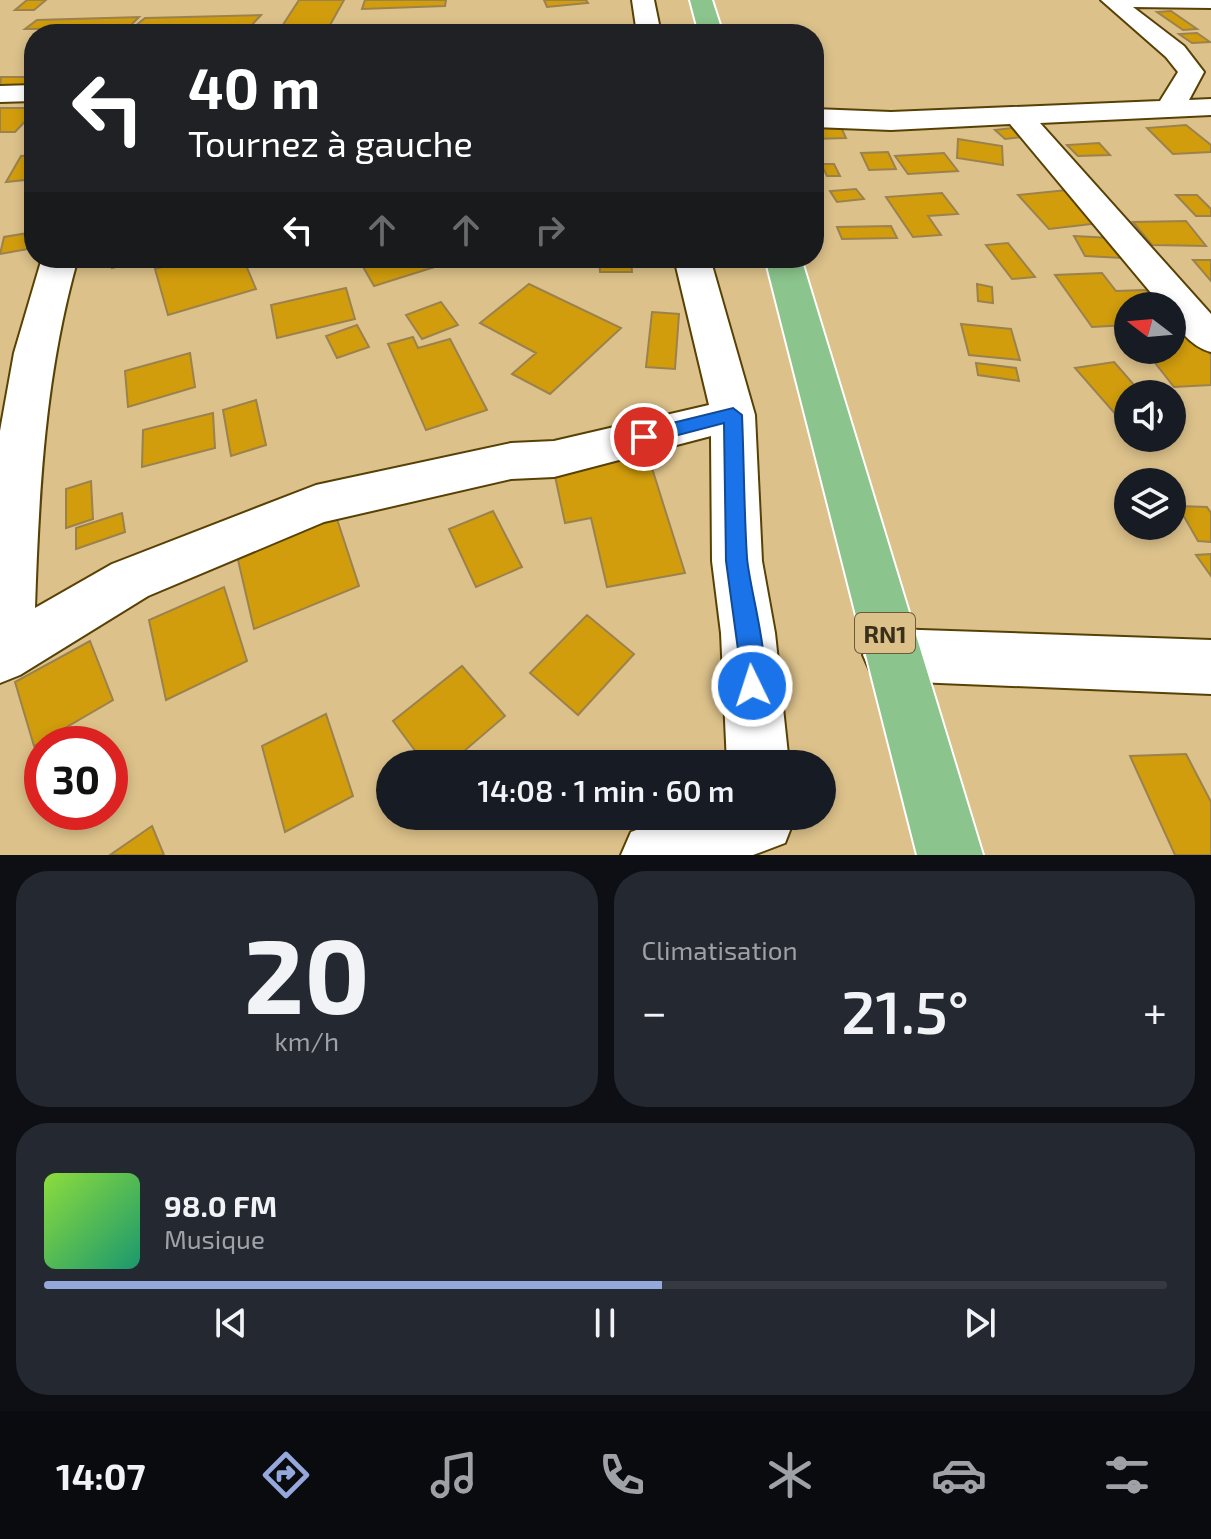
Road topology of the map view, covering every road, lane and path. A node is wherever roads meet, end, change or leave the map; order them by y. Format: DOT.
graph roads {
  1 [pos="643,0"];
  2 [pos="701,0"];
  3 [pos="1112,0"];
  4 [pos="1211,1"];
  5 [pos="647,24"];
  6 [pos="708,24"];
  7 [pos="24,93"];
  8 [pos="0,94"];
  9 [pos="1211,107"];
  10 [pos="1170,108"];
  11 [pos="1018,116"];
  12 [pos="824,119"];
  13 [pos="56,268"];
  14 [pos="695,268"];
  15 [pos="786,268"];
  16 [pos="1211,339"];
  17 [pos="733,415"];
  18 [pos="891,655"];
  19 [pos="3,656"];
  20 [pos="1211,667"];
  21 [pos="757,750"];
  22 [pos="720,830"];
  23 [pos="654,855"];
  24 [pos="950,855"];
  1 -- 5 [label="street"];
  2 -- 6 [label="highway"];
  3 -- 4 [label="street"];
  3 -- 10 [label="street"];
  7 -- 8 [label="street"];
  9 -- 10 [label="street"];
  10 -- 11 [label="street"];
  11 -- 12 [label="street"];
  11 -- 16 [label="street"];
  13 -- 19 [label="street"];
  14 -- 17 [label="street"];
  15 -- 18 [label="highway, RN1"];
  17 -- 19 [label="street"];
  17 -- 21 [label="street"];
  18 -- 20 [label="street"];
  18 -- 24 [label="highway, RN1"];
  22 -- 23 [label="street"];
}
